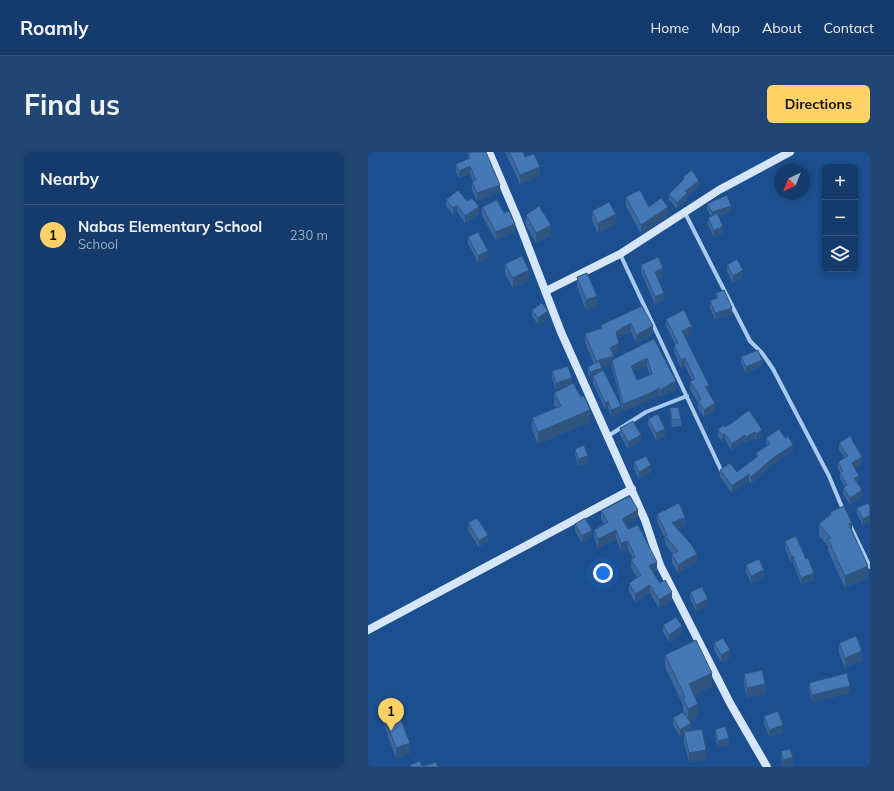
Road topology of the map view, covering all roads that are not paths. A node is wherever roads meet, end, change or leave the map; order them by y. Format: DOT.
graph roads {
  1 [pos="489,152"];
  2 [pos="790,152"];
  3 [pos="685,213"];
  4 [pos="620,254"];
  5 [pos="546,292"];
  6 [pos="687,396"];
  7 [pos="608,436"];
  8 [pos="722,472"];
  9 [pos="632,489"];
  10 [pos="870,567"];
  11 [pos="368,630"];
  12 [pos="767,767"];
  1 -- 5 [label="street"];
  2 -- 3 [label="street"];
  3 -- 4 [label="street"];
  3 -- 10 [label="street"];
  4 -- 5 [label="street"];
  4 -- 6 [label="street"];
  5 -- 7 [label="street"];
  6 -- 7 [label="street"];
  6 -- 8 [label="street"];
  7 -- 9 [label="street"];
  9 -- 11 [label="street"];
  9 -- 12 [label="street"];
}
